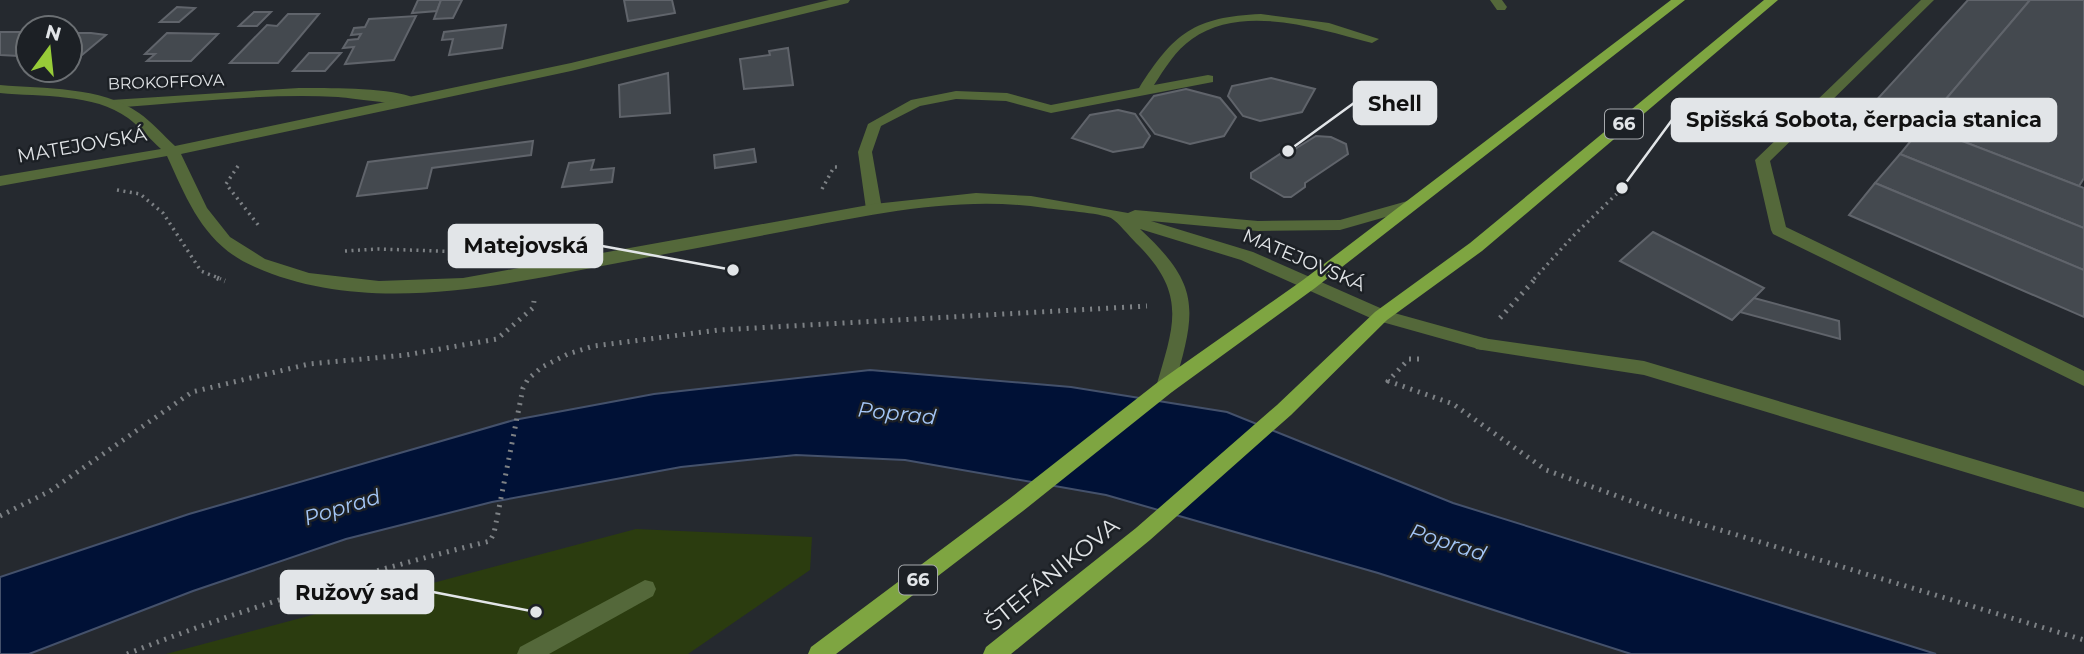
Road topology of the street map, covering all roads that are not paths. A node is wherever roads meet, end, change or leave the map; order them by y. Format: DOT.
graph roads {
  1 [pos="844,0"];
  2 [pos="1679,0"];
  3 [pos="1772,0"];
  4 [pos="1928,0"];
  5 [pos="1372,39"];
  6 [pos="1208,79"];
  7 [pos="0,89"];
  8 [pos="1143,92"];
  9 [pos="291,94"];
  10 [pos="410,100"];
  11 [pos="111,104"];
  12 [pos="172,151"];
  13 [pos="0,181"];
  14 [pos="1411,205"];
  15 [pos="874,209"];
  16 [pos="1115,214"];
  17 [pos="1309,284"];
  18 [pos="1381,316"];
  19 [pos="2084,379"];
  20 [pos="1165,387"];
  21 [pos="2084,500"];
  22 [pos="645,589"];
  23 [pos="528,654"];
  24 [pos="819,654"];
  25 [pos="994,654"];
  1 -- 10 [label="street, MATEJOVSKÁ"];
  2 -- 14 [label="main road, 66"];
  3 -- 18 [label="main road, 66"];
  4 -- 19 [label="street"];
  5 -- 8 [label="street"];
  6 -- 8 [label="street"];
  7 -- 11 [label="street, BROKOFFOVA"];
  8 -- 15 [label="street"];
  9 -- 10 [label="street, MATEJOVSKÁ"];
  9 -- 11 [label="street, BROKOFFOVA"];
  10 -- 12 [label="street, MATEJOVSKÁ"];
  11 -- 12 [label="street, MATEJOVSKÁ"];
  12 -- 13 [label="street, MATEJOVSKÁ"];
  12 -- 15 [label="street, MATEJOVSKÁ"];
  14 -- 16 [label="street"];
  14 -- 17 [label="main road, 66"];
  15 -- 16 [label="street, MATEJOVSKÁ"];
  16 -- 17 [label="street, MATEJOVSKÁ"];
  16 -- 20 [label="street"];
  17 -- 18 [label="street, MATEJOVSKÁ"];
  17 -- 20 [label="main road, 66"];
  18 -- 21 [label="street, MATEJOVSKÁ"];
  18 -- 25 [label="main road, ŠTEFÁNIKOVA / 66"];
  20 -- 24 [label="main road, 66"];
  22 -- 23 [label="street"];
}
